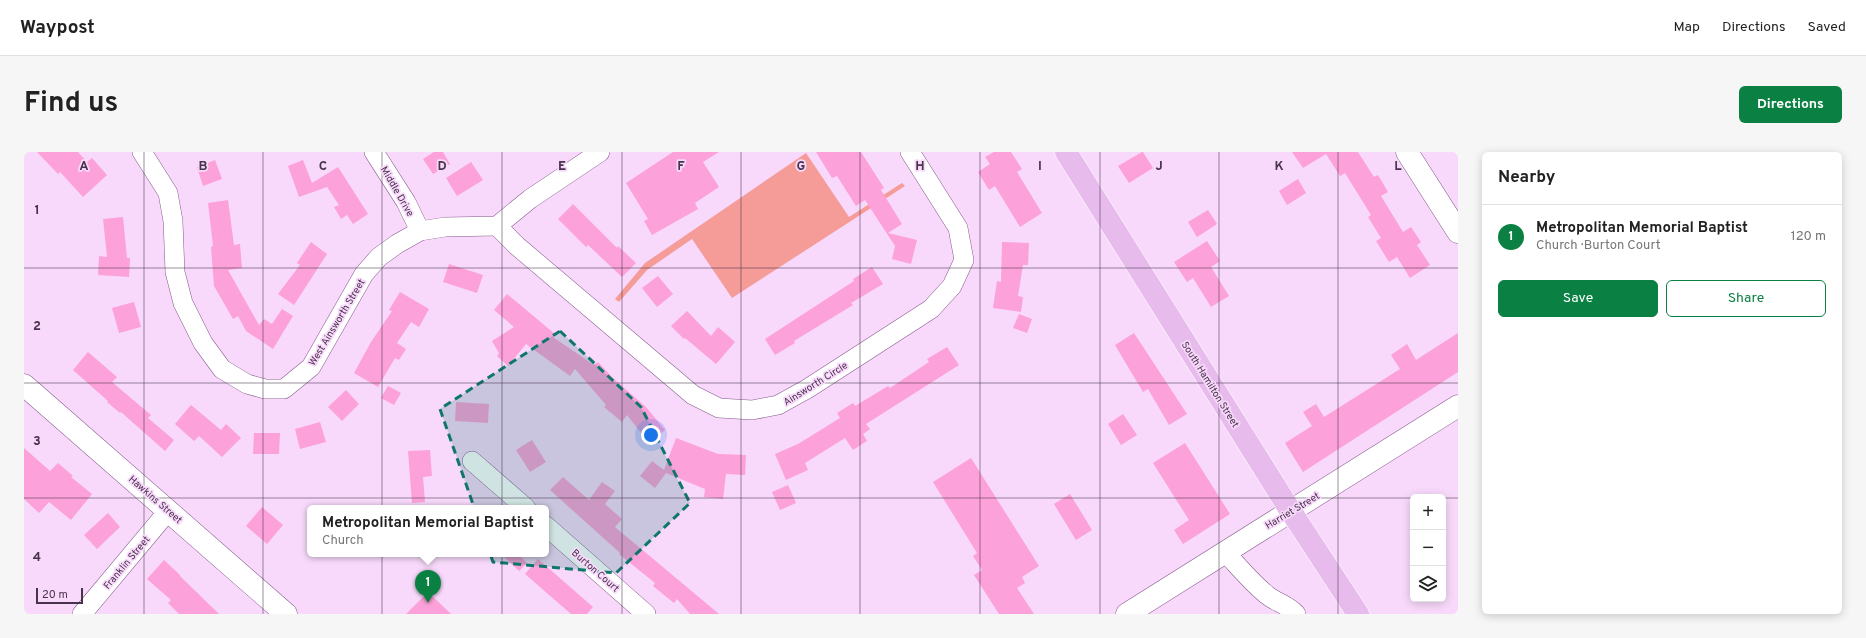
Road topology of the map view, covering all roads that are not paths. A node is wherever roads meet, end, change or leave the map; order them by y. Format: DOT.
graph roads {
  1 [pos="142,152"];
  2 [pos="374,152"];
  3 [pos="600,152"];
  4 [pos="910,152"];
  5 [pos="1066,152"];
  6 [pos="1406,152"];
  7 [pos="497,226"];
  8 [pos="420,231"];
  9 [pos="1458,232"];
  10 [pos="24,385"];
  11 [pos="1458,406"];
  12 [pos="472,461"];
  13 [pos="523,505"];
  14 [pos="169,510"];
  15 [pos="1290,510"];
  16 [pos="549,529"];
  17 [pos="1225,552"];
  18 [pos="82,614"];
  19 [pos="286,614"];
  20 [pos="646,614"];
  21 [pos="1127,614"];
  22 [pos="1296,614"];
  23 [pos="1358,614"];
  1 -- 8 [label="street, West Ainsworth Street"];
  2 -- 8 [label="street, Middle Drive"];
  3 -- 7 [label="street"];
  4 -- 7 [label="street, Ainsworth Circle"];
  5 -- 15 [label="main road, South Hamilton Street"];
  6 -- 9 [label="street"];
  7 -- 8 [label="street"];
  10 -- 14 [label="street, Hawkins Street"];
  11 -- 15 [label="street, Harriet Street"];
  12 -- 13 [label="street"];
  14 -- 18 [label="street, Franklin Street"];
  14 -- 19 [label="street, Hawkins Street"];
  15 -- 17 [label="street, Harriet Street"];
  15 -- 23 [label="main road, South Hamilton Street"];
  16 -- 20 [label="street, Burton Court"];
  17 -- 21 [label="street, Harriet Street"];
  17 -- 22 [label="street"];
}
